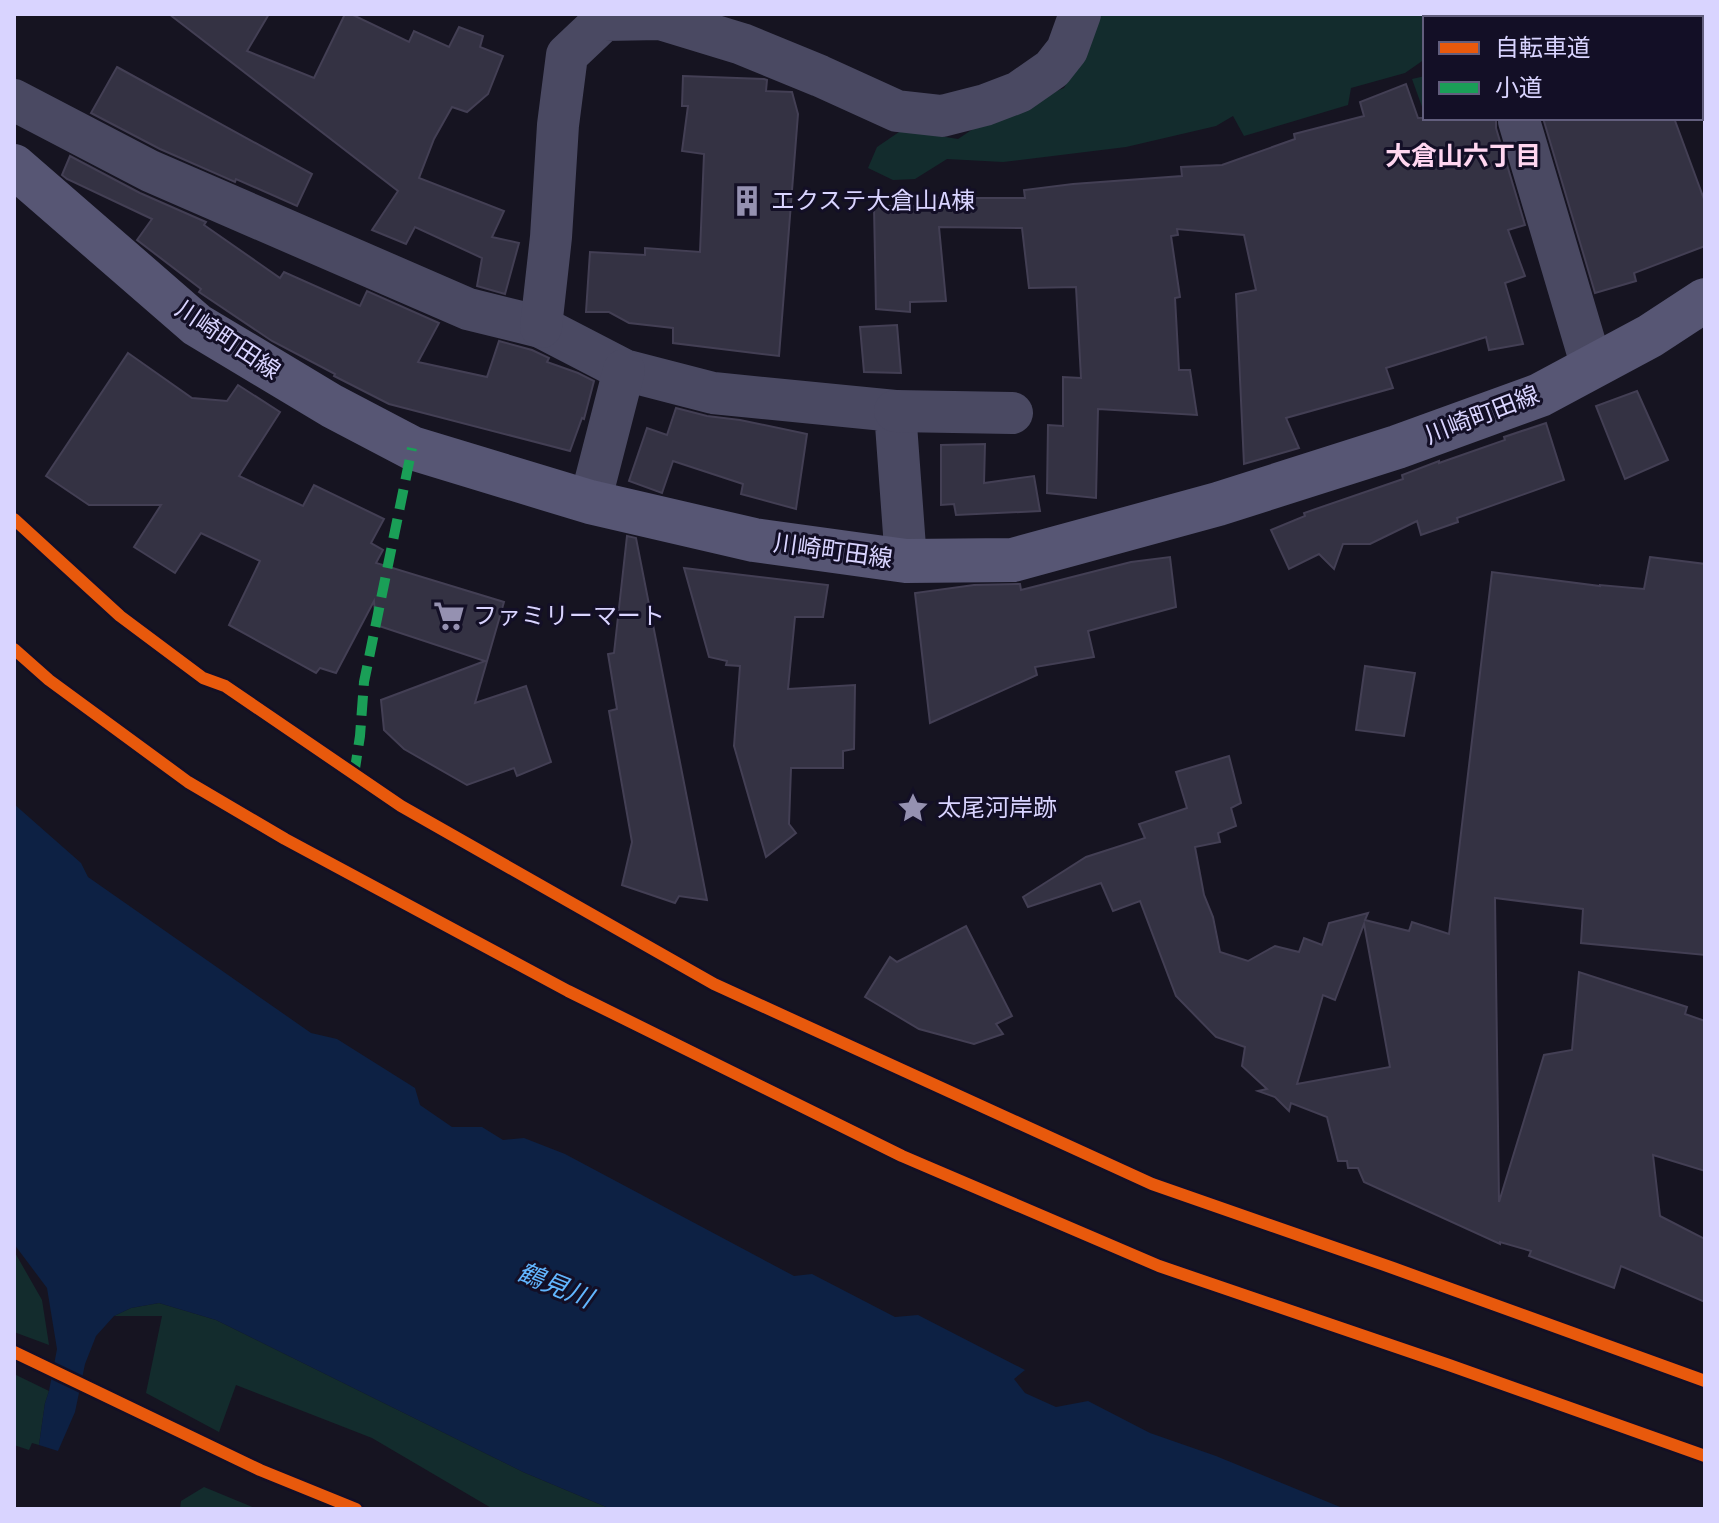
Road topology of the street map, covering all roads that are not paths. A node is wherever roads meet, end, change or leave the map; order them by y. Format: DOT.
graph roads {
  1 [pos="1080,14"];
  2 [pos="14,100"];
  3 [pos="1519,121"];
  4 [pos="14,166"];
  5 [pos="1705,300"];
  6 [pos="541,327"];
  7 [pos="1592,367"];
  8 [pos="624,370"];
  9 [pos="895,411"];
  10 [pos="1012,413"];
  11 [pos="590,502"];
  12 [pos="906,561"];
  1 -- 6 [label="street"];
  2 -- 6 [label="street"];
  3 -- 7 [label="street"];
  4 -- 11 [label="main road, 川崎町田線"];
  5 -- 7 [label="main road, 川崎町田線"];
  6 -- 8 [label="street"];
  7 -- 12 [label="main road, 川崎町田線"];
  8 -- 9 [label="street"];
  8 -- 11 [label="street"];
  9 -- 10 [label="street"];
  9 -- 12 [label="street"];
  11 -- 12 [label="main road, 川崎町田線"];
}
